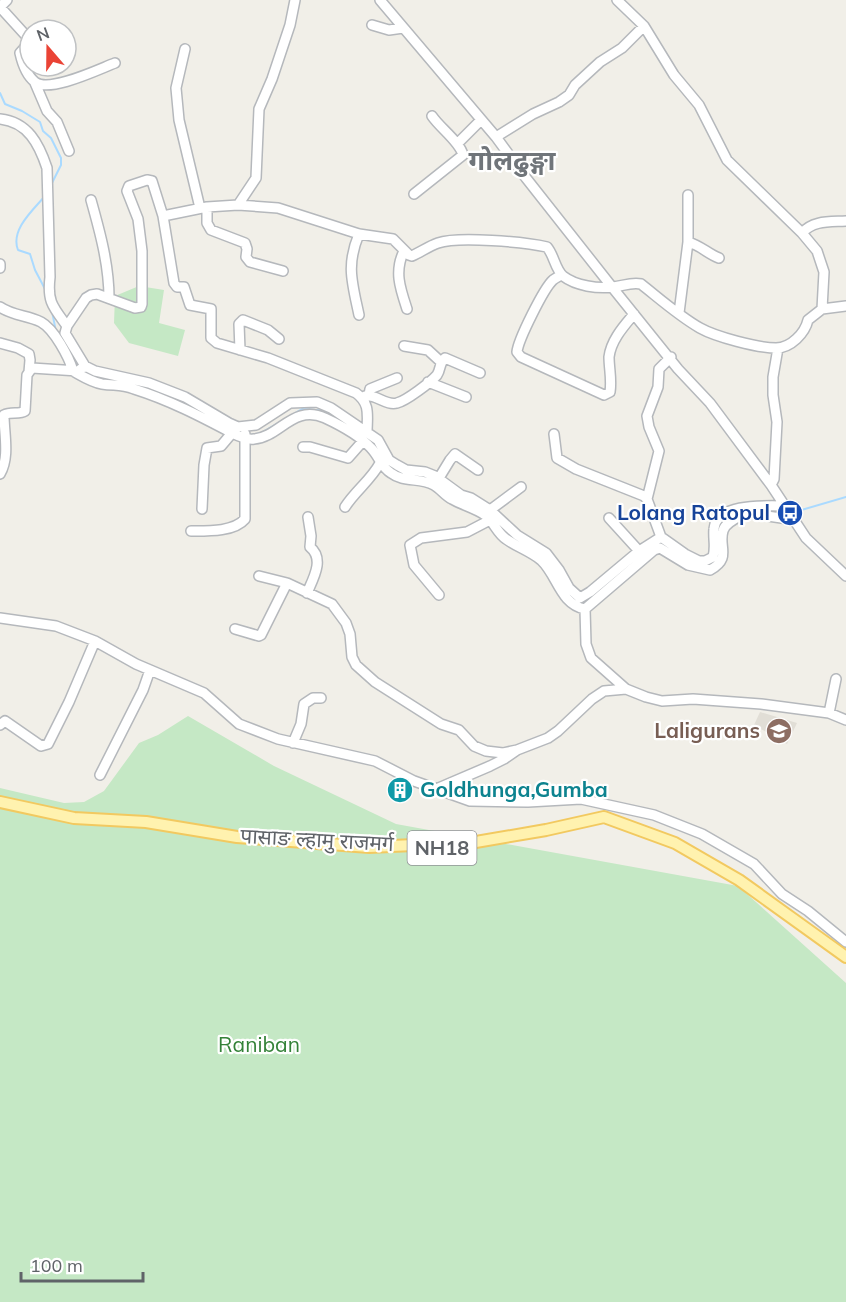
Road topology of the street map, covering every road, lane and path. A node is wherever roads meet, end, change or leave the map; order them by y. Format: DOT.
graph roads {
  1 [pos="7,0"];
  2 [pos="295,0"];
  3 [pos="380,0"];
  4 [pos="617,0"];
  5 [pos="372,25"];
  6 [pos="644,26"];
  7 [pos="403,28"];
  8 [pos="185,49"];
  9 [pos="115,63"];
  10 [pos="35,83"];
  11 [pos="432,116"];
  12 [pos="0,119"];
  13 [pos="481,120"];
  14 [pos="496,137"];
  15 [pos="457,144"];
  16 [pos="69,151"];
  17 [pos="414,194"];
  18 [pos="688,195"];
  19 [pos="91,200"];
  20 [pos="238,204"];
  21 [pos="203,207"];
  22 [pos="164,216"];
  23 [pos="846,221"];
  24 [pos="802,233"];
  25 [pos="359,234"];
  26 [pos="688,242"];
  27 [pos="404,251"];
  28 [pos="719,258"];
  29 [pos="283,270"];
  30 [pos="562,275"];
  31 [pos="612,287"];
  32 [pos="109,298"];
  33 [pos="846,306"];
  34 [pos="0,307"];
  35 [pos="407,309"];
  36 [pos="822,309"];
  37 [pos="679,313"];
  38 [pos="634,314"];
  39 [pos="358,315"];
  40 [pos="67,326"];
  41 [pos="279,339"];
  42 [pos="0,343"];
  43 [pos="404,346"];
  44 [pos="778,348"];
  45 [pos="240,350"];
  46 [pos="671,357"];
  47 [pos="441,362"];
  48 [pos="80,369"];
  49 [pos="29,372"];
  50 [pos="480,373"];
  51 [pos="397,378"];
  52 [pos="428,382"];
  53 [pos="367,397"];
  54 [pos="466,397"];
  55 [pos="245,433"];
  56 [pos="232,434"];
  57 [pos="554,434"];
  58 [pos="362,435"];
  59 [pos="303,447"];
  60 [pos="380,463"];
  61 [pos="1,466"];
  62 [pos="478,470"];
  63 [pos="435,480"];
  64 [pos="771,485"];
  65 [pos="521,487"];
  66 [pos="647,499"];
  67 [pos="786,506"];
  68 [pos="345,507"];
  69 [pos="202,509"];
  70 [pos="490,515"];
  71 [pos="308,517"];
  72 [pos="609,518"];
  73 [pos="795,520"];
  74 [pos="191,531"];
  75 [pos="661,537"];
  76 [pos="639,551"];
  77 [pos="259,576"];
  78 [pos="846,576"];
  79 [pos="287,583"];
  80 [pos="307,592"];
  81 [pos="439,595"];
  82 [pos="585,609"];
  83 [pos="0,618"];
  84 [pos="235,628"];
  85 [pos="95,641"];
  86 [pos="150,670"];
  87 [pos="836,679"];
  88 [pos="626,689"];
  89 [pos="321,698"];
  90 [pos="829,713"];
  91 [pos="846,720"];
  92 [pos="0,725"];
  93 [pos="293,743"];
  94 [pos="516,750"];
  95 [pos="100,775"];
  96 [pos="434,789"];
  97 [pos="0,802"];
  98 [pos="846,942"];
  99 [pos="846,957"];
  1 -- 10 [label="street"];
  2 -- 20 [label="street"];
  3 -- 7 [label="street"];
  4 -- 6 [label="street"];
  5 -- 7 [label="street"];
  6 -- 14 [label="street"];
  6 -- 24 [label="street"];
  7 -- 13 [label="street"];
  8 -- 21 [label="street"];
  9 -- 10 [label="street"];
  10 -- 16 [label="street"];
  11 -- 15 [label="street"];
  12 -- 40 [label="street"];
  13 -- 14 [label="street"];
  13 -- 15 [label="street"];
  14 -- 31 [label="street"];
  15 -- 17 [label="street"];
  18 -- 26 [label="street"];
  19 -- 32 [label="street"];
  20 -- 21 [label="street"];
  20 -- 25 [label="street"];
  21 -- 22 [label="street"];
  21 -- 29 [label="street"];
  22 -- 32 [label="street"];
  22 -- 45 [label="street"];
  23 -- 24 [label="street"];
  24 -- 36 [label="street"];
  25 -- 27 [label="street"];
  25 -- 39 [label="street"];
  26 -- 28 [label="street"];
  26 -- 37 [label="street"];
  27 -- 30 [label="street"];
  27 -- 35 [label="street"];
  30 -- 31 [label="street"];
  30 -- 38 [label="street"];
  31 -- 37 [label="street"];
  31 -- 38 [label="street"];
  32 -- 40 [label="street"];
  33 -- 36 [label="street"];
  34 -- 48 [label="street"];
  36 -- 44 [label="street"];
  37 -- 44 [label="street"];
  38 -- 46 [label="street"];
  40 -- 48 [label="street"];
  41 -- 45 [label="street"];
  42 -- 49 [label="street"];
  43 -- 47 [label="street"];
  44 -- 64 [label="street"];
  45 -- 53 [label="street"];
  46 -- 64 [label="street"];
  46 -- 66 [label="street"];
  47 -- 50 [label="street"];
  47 -- 52 [label="street"];
  48 -- 49 [label="street"];
  48 -- 55 [label="street"];
  48 -- 56 [label="street"];
  49 -- 61 [label="street"];
  51 -- 53 [label="street"];
  52 -- 53 [label="street"];
  52 -- 54 [label="street"];
  53 -- 58 [label="street"];
  55 -- 56 [label="street"];
  55 -- 58 [label="street"];
  55 -- 58 [label="street"];
  55 -- 74 [label="street"];
  56 -- 69 [label="street"];
  57 -- 66 [label="street"];
  58 -- 59 [label="street"];
  58 -- 60 [label="street"];
  58 -- 63 [label="street"];
  60 -- 63 [label="street"];
  60 -- 68 [label="street"];
  62 -- 63 [label="street"];
  63 -- 70 [label="street"];
  64 -- 67 [label="street"];
  65 -- 70 [label="street"];
  66 -- 75 [label="street"];
  67 -- 73 [label="street"];
  67 -- 75 [label="street"];
  70 -- 76 [label="street"];
  70 -- 81 [label="street"];
  70 -- 82 [label="street"];
  71 -- 80 [label="street"];
  72 -- 76 [label="street"];
  73 -- 78 [label="street"];
  73 -- 82 [label="street"];
  75 -- 76 [label="street"];
  77 -- 79 [label="street"];
  79 -- 80 [label="street"];
  79 -- 84 [label="street"];
  80 -- 94 [label="street"];
  82 -- 88 [label="street"];
  83 -- 85 [label="street"];
  85 -- 86 [label="street"];
  85 -- 92 [label="street"];
  86 -- 93 [label="street"];
  86 -- 95 [label="street"];
  87 -- 90 [label="street"];
  88 -- 90 [label="street"];
  88 -- 94 [label="street"];
  89 -- 93 [label="street"];
  90 -- 91 [label="street"];
  93 -- 96 [label="street"];
  94 -- 96 [label="street"];
  96 -- 98 [label="street"];
  97 -- 99 [label="main road, पासाङ ल्हामु राजमर्ग / NH18"];
}
